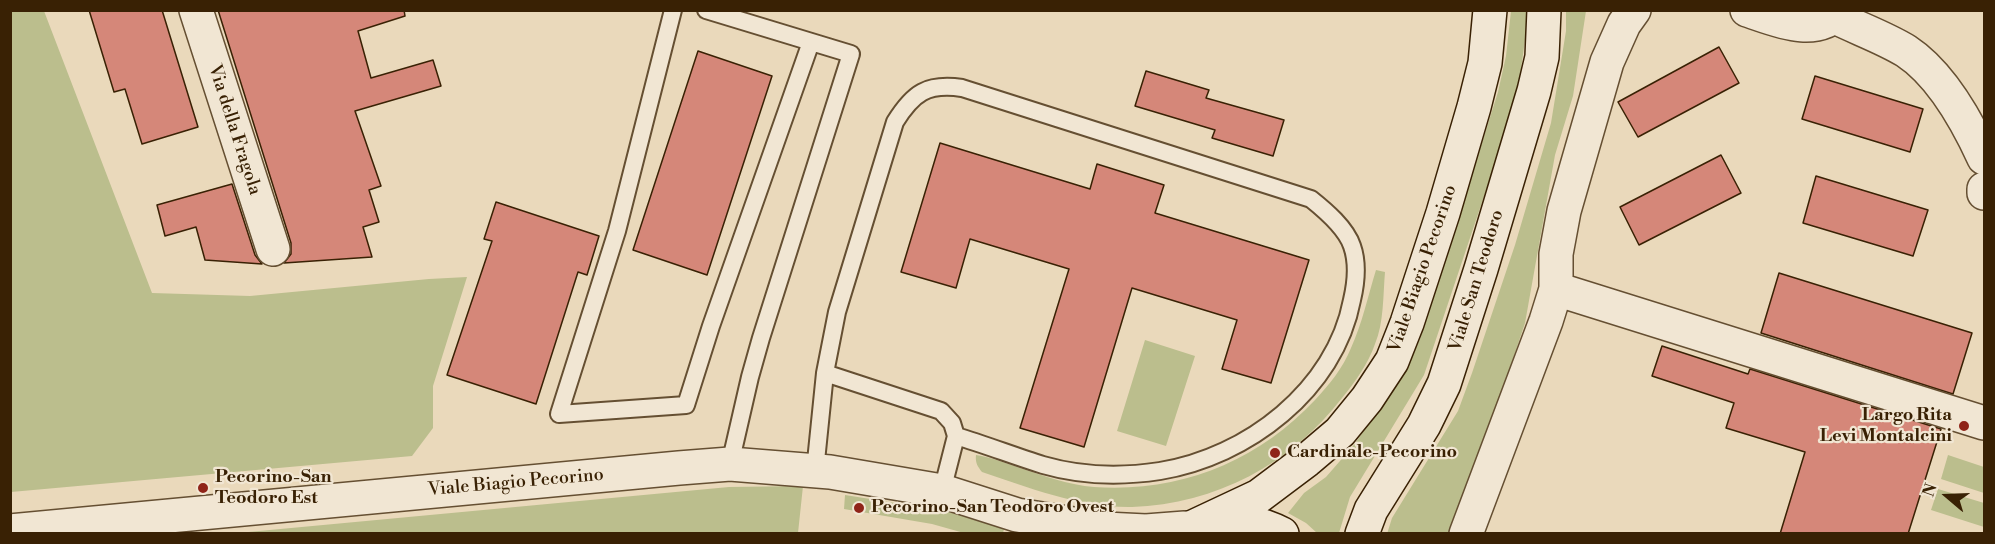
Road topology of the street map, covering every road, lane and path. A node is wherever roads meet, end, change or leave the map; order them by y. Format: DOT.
graph roads {
  1 [pos="196,10"];
  2 [pos="673,10"];
  3 [pos="706,10"];
  4 [pos="1490,10"];
  5 [pos="1544,10"];
  6 [pos="1634,10"];
  7 [pos="1748,10"];
  8 [pos="1838,14"];
  9 [pos="812,42"];
  10 [pos="1984,158"];
  11 [pos="273,249"];
  12 [pos="1556,289"];
  13 [pos="825,374"];
  14 [pos="1984,423"];
  15 [pos="956,436"];
  16 [pos="730,464"];
  17 [pos="815,471"];
  18 [pos="942,491"];
  19 [pos="1017,515"];
  20 [pos="1192,527"];
  21 [pos="10,531"];
  22 [pos="1052,534"];
  23 [pos="1282,534"];
  24 [pos="1362,534"];
  25 [pos="1466,534"];
  1 -- 11 [label="street, Via della Fragola"];
  2 -- 9 [label="lane"];
  3 -- 9 [label="lane"];
  4 -- 20 [label="street, Viale Biagio Pecorino"];
  5 -- 24 [label="street, Viale San Teodoro"];
  6 -- 12 [label="street"];
  7 -- 8 [label="street"];
  8 -- 10 [label="street"];
  9 -- 16 [label="lane"];
  12 -- 14 [label="street"];
  12 -- 25 [label="street"];
  13 -- 15 [label="lane"];
  13 -- 15 [label="lane"];
  13 -- 17 [label="lane"];
  15 -- 18 [label="lane"];
  16 -- 17 [label="street, Viale Biagio Pecorino"];
  16 -- 21 [label="street, Viale Biagio Pecorino"];
  17 -- 18 [label="street, Viale Biagio Pecorino"];
  18 -- 19 [label="street, Viale Biagio Pecorino"];
  19 -- 20 [label="street"];
  19 -- 22 [label="street"];
  20 -- 23 [label="street"];
}
